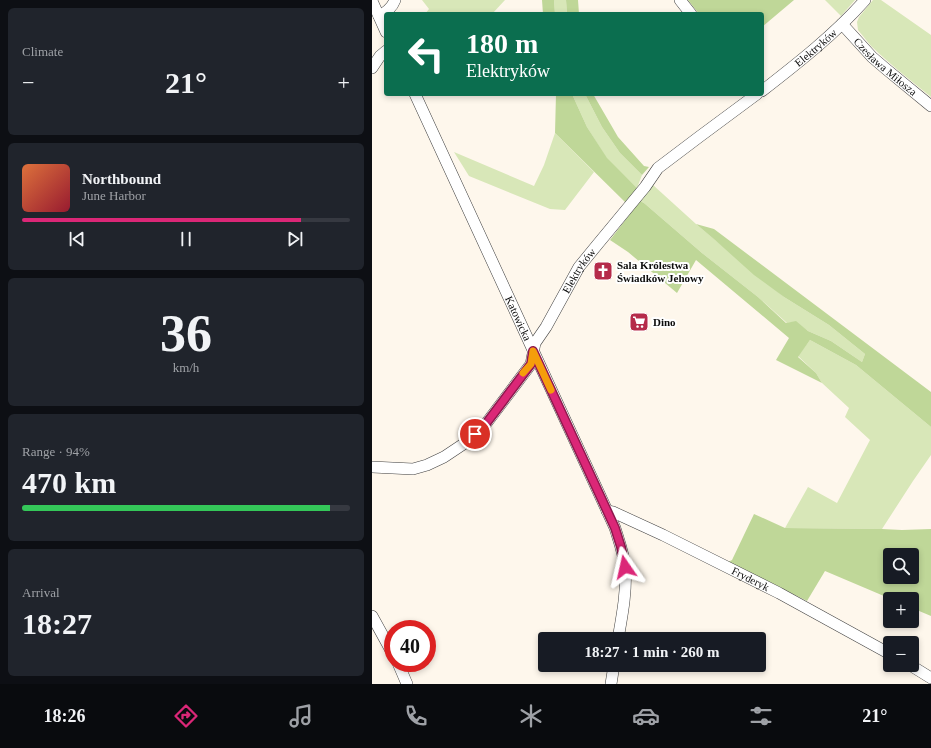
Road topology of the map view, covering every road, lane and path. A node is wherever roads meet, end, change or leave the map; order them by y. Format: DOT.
graph roads {
  1 [pos="395,0"];
  2 [pos="680,0"];
  3 [pos="865,0"];
  4 [pos="372,1"];
  5 [pos="387,12"];
  6 [pos="690,12"];
  7 [pos="384,14"];
  8 [pos="379,16"];
  9 [pos="842,24"];
  10 [pos="384,27"];
  11 [pos="384,53"];
  12 [pos="372,68"];
  13 [pos="764,88"];
  14 [pos="416,96"];
  15 [pos="754,96"];
  16 [pos="931,106"];
  17 [pos="533,351"];
  18 [pos="372,467"];
  19 [pos="607,511"];
  20 [pos="372,616"];
  21 [pos="619,632"];
  22 [pos="384,638"];
  23 [pos="883,650"];
  24 [pos="919,671"];
  25 [pos="402,672"];
  26 [pos="613,672"];
  27 [pos="931,678"];
  28 [pos="407,684"];
  29 [pos="611,684"];
  1 -- 5 [label="street"];
  2 -- 6 [label="street"];
  3 -- 9 [label="street, Elektryków"];
  4 -- 8 [label="street"];
  7 -- 8 [label="street"];
  8 -- 10 [label="street"];
  9 -- 13 [label="street, Elektryków"];
  9 -- 16 [label="street, Czesława Miłosza"];
  11 -- 12 [label="street"];
  14 -- 17 [label="street, Katowicka"];
  15 -- 17 [label="street, Elektryków"];
  17 -- 18 [label="street, Elektryków"];
  17 -- 19 [label="street, Katowicka"];
  19 -- 21 [label="street, Katowicka"];
  19 -- 23 [label="street, Fryderyk"];
  20 -- 22 [label="street"];
  24 -- 27 [label="street"];
  25 -- 28 [label="street"];
  26 -- 29 [label="street"];
}
